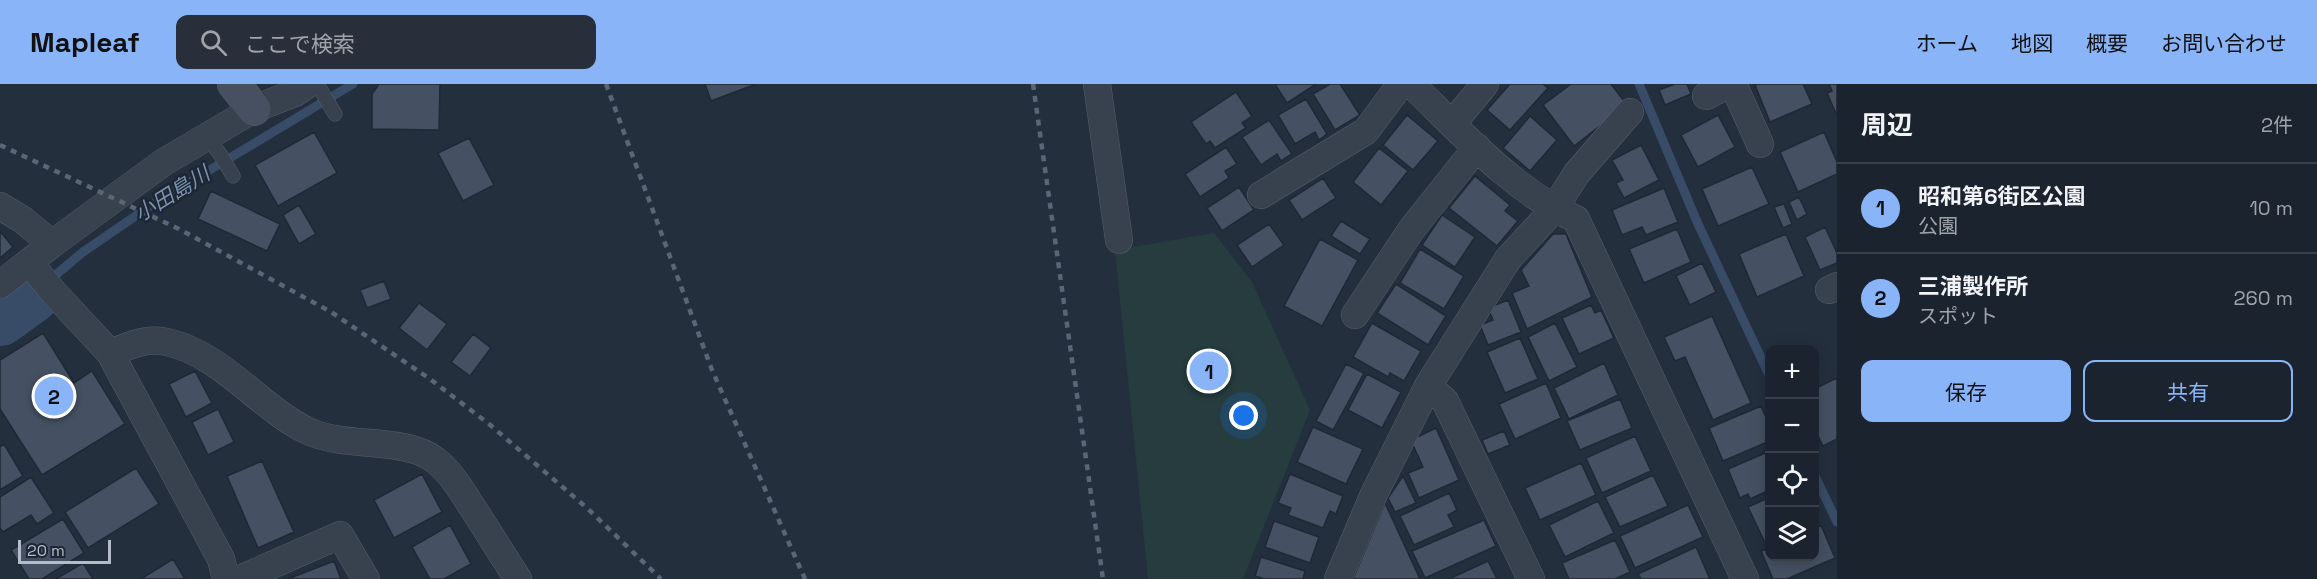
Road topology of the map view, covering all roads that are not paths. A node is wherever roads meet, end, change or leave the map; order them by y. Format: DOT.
graph roads {
  1 [pos="234,84"];
  2 [pos="1098,84"];
  3 [pos="1401,84"];
  4 [pos="1411,84"];
  5 [pos="1485,84"];
  6 [pos="315,86"];
  7 [pos="1723,88"];
  8 [pos="254,109"];
  9 [pos="1630,112"];
  10 [pos="335,114"];
  11 [pos="1452,124"];
  12 [pos="1760,144"];
  13 [pos="214,145"];
  14 [pos="1477,147"];
  15 [pos="234,177"];
  16 [pos="1261,195"];
  17 [pos="0,206"];
  18 [pos="1554,209"];
  19 [pos="1119,240"];
  20 [pos="52,244"];
  21 [pos="41,277"];
  22 [pos="0,285"];
  23 [pos="1355,315"];
  24 [pos="110,353"];
  25 [pos="1428,386"];
  26 [pos="226,579"];
  27 [pos="240,579"];
  28 [pos="366,579"];
  29 [pos="518,579"];
  30 [pos="1338,579"];
  31 [pos="1530,579"];
  32 [pos="1745,579"];
  1 -- 8 [label="street"];
  2 -- 19 [label="street"];
  3 -- 16 [label="street"];
  4 -- 11 [label="street"];
  5 -- 11 [label="street"];
  6 -- 8 [label="street"];
  6 -- 10 [label="lane"];
  7 -- 12 [label="street"];
  8 -- 13 [label="street"];
  9 -- 18 [label="street"];
  11 -- 14 [label="street"];
  13 -- 15 [label="lane"];
  13 -- 20 [label="street"];
  14 -- 18 [label="street"];
  14 -- 23 [label="street"];
  17 -- 20 [label="street"];
  18 -- 25 [label="street"];
  18 -- 32 [label="street"];
  20 -- 21 [label="street"];
  21 -- 22 [label="street"];
  21 -- 24 [label="street"];
  24 -- 26 [label="street"];
  24 -- 29 [label="street"];
  25 -- 30 [label="street"];
  25 -- 31 [label="street"];
  27 -- 28 [label="street"];
}
